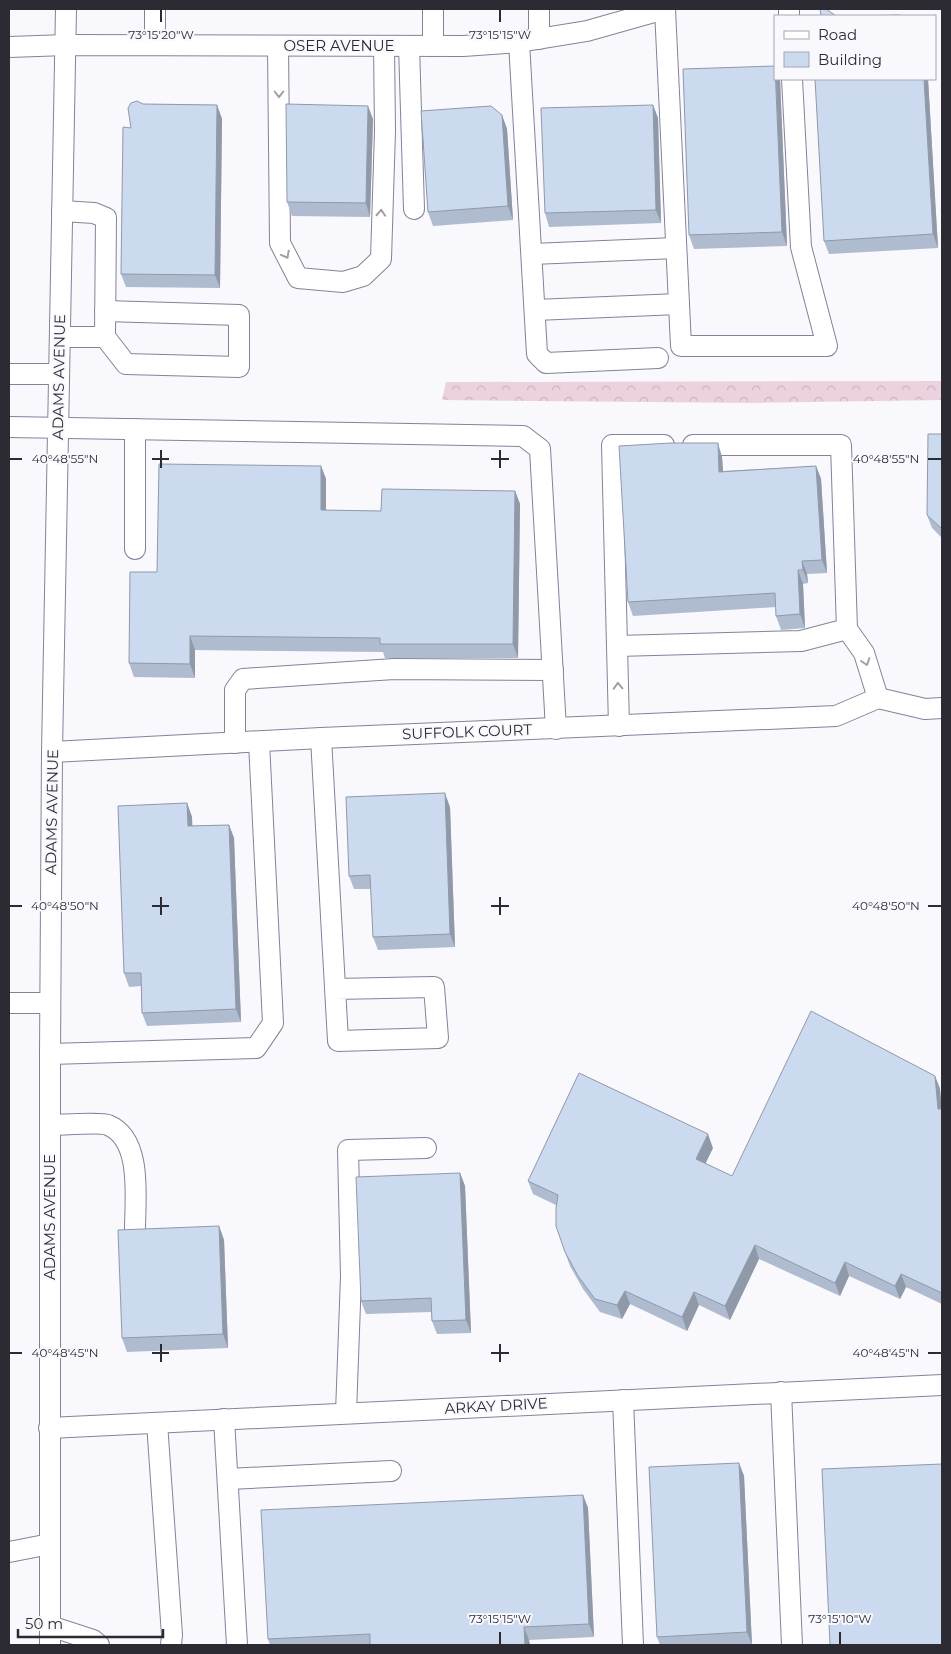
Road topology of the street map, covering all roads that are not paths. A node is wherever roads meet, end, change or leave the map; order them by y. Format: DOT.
graph roads {
  1 [pos="66,9"];
  2 [pos="155,9"];
  3 [pos="432,9"];
  4 [pos="539,9"];
  5 [pos="665,9"];
  6 [pos="626,15"];
  7 [pos="529,41"];
  8 [pos="66,45"];
  9 [pos="155,45"];
  10 [pos="278,46"];
  11 [pos="384,46"];
  12 [pos="409,46"];
  13 [pos="433,46"];
  14 [pos="9,47"];
  15 [pos="792,80"];
  16 [pos="414,210"];
  17 [pos="62,211"];
  18 [pos="676,248"];
  19 [pos="532,254"];
  20 [pos="679,304"];
  21 [pos="535,310"];
  22 [pos="105,311"];
  23 [pos="60,337"];
  24 [pos="105,337"];
  25 [pos="658,358"];
  26 [pos="9,374"];
  27 [pos="60,374"];
  28 [pos="9,428"];
  29 [pos="58,428"];
  30 [pos="135,429"];
  31 [pos="135,549"];
  32 [pos="847,629"];
  33 [pos="617,646"];
  34 [pos="553,670"];
  35 [pos="878,698"];
  36 [pos="942,708"];
  37 [pos="619,726"];
  38 [pos="556,729"];
  39 [pos="321,738"];
  40 [pos="259,742"];
  41 [pos="235,743"];
  42 [pos="52,752"];
  43 [pos="335,989"];
  44 [pos="9,1003"];
  45 [pos="50,1003"];
  46 [pos="50,1054"];
  47 [pos="50,1125"];
  48 [pos="426,1148"];
  49 [pos="135,1229"];
  50 [pos="942,1385"];
  51 [pos="781,1392"];
  52 [pos="623,1400"];
  53 [pos="346,1413"];
  54 [pos="224,1419"];
  55 [pos="157,1423"];
  56 [pos="49,1428"];
  57 [pos="390,1471"];
  58 [pos="228,1479"];
  59 [pos="50,1544"];
  60 [pos="9,1552"];
  61 [pos="50,1636"];
  62 [pos="99,1645"];
  63 [pos="171,1645"];
  64 [pos="237,1645"];
  65 [pos="633,1645"];
  66 [pos="792,1645"];
  1 -- 8 [label="street, ADAMS AVENUE"];
  2 -- 9 [label="street"];
  3 -- 13 [label="street"];
  4 -- 7 [label="street"];
  5 -- 6 [label="street, OSER AVENUE"];
  5 -- 18 [label="street"];
  6 -- 7 [label="street, OSER AVENUE"];
  7 -- 13 [label="street, OSER AVENUE"];
  7 -- 19 [label="street"];
  8 -- 9 [label="street, OSER AVENUE"];
  8 -- 14 [label="street, OSER AVENUE"];
  8 -- 17 [label="street, ADAMS AVENUE"];
  9 -- 10 [label="street, OSER AVENUE"];
  10 -- 11 [label="street, OSER AVENUE"];
  10 -- 11 [label="street, one-way"];
  11 -- 12 [label="street, OSER AVENUE"];
  12 -- 13 [label="street, OSER AVENUE"];
  12 -- 16 [label="street"];
  15 -- 20 [label="street"];
  17 -- 22 [label="street"];
  17 -- 23 [label="street, ADAMS AVENUE"];
  18 -- 19 [label="street"];
  18 -- 20 [label="street"];
  19 -- 21 [label="street"];
  20 -- 21 [label="street"];
  21 -- 25 [label="street"];
  22 -- 24 [label="street"];
  22 -- 24 [label="street"];
  23 -- 24 [label="street"];
  23 -- 27 [label="street, ADAMS AVENUE"];
  26 -- 27 [label="street"];
  27 -- 29 [label="street, ADAMS AVENUE"];
  28 -- 29 [label="street"];
  29 -- 30 [label="street"];
  29 -- 42 [label="street, ADAMS AVENUE"];
  30 -- 31 [label="street"];
  30 -- 34 [label="street"];
  32 -- 33 [label="street"];
  32 -- 33 [label="street"];
  32 -- 35 [label="street, one-way"];
  37 -- 33 [label="street, one-way"];
  34 -- 38 [label="street"];
  34 -- 41 [label="street"];
  35 -- 36 [label="street"];
  35 -- 37 [label="street, SUFFOLK COURT"];
  37 -- 38 [label="street, SUFFOLK COURT"];
  38 -- 39 [label="street, SUFFOLK COURT"];
  39 -- 40 [label="street, SUFFOLK COURT"];
  39 -- 43 [label="street"];
  40 -- 41 [label="street, SUFFOLK COURT"];
  40 -- 46 [label="street"];
  41 -- 42 [label="street, SUFFOLK COURT"];
  42 -- 45 [label="street, ADAMS AVENUE"];
  43 -- 43 [label="street"];
  44 -- 45 [label="street"];
  45 -- 46 [label="street, ADAMS AVENUE"];
  46 -- 47 [label="street, ADAMS AVENUE"];
  47 -- 49 [label="street"];
  47 -- 56 [label="street, ADAMS AVENUE"];
  48 -- 53 [label="street"];
  50 -- 51 [label="street, ARKAY DRIVE"];
  51 -- 52 [label="street, ARKAY DRIVE"];
  51 -- 66 [label="street"];
  52 -- 53 [label="street, ARKAY DRIVE"];
  52 -- 65 [label="street"];
  53 -- 54 [label="street, ARKAY DRIVE"];
  54 -- 55 [label="street, ARKAY DRIVE"];
  54 -- 58 [label="street"];
  55 -- 56 [label="street, ARKAY DRIVE"];
  55 -- 63 [label="street"];
  56 -- 59 [label="street, ADAMS AVENUE"];
  57 -- 58 [label="street"];
  58 -- 64 [label="street"];
  59 -- 60 [label="street"];
  59 -- 61 [label="street, ADAMS AVENUE"];
  61 -- 62 [label="street"];
}
